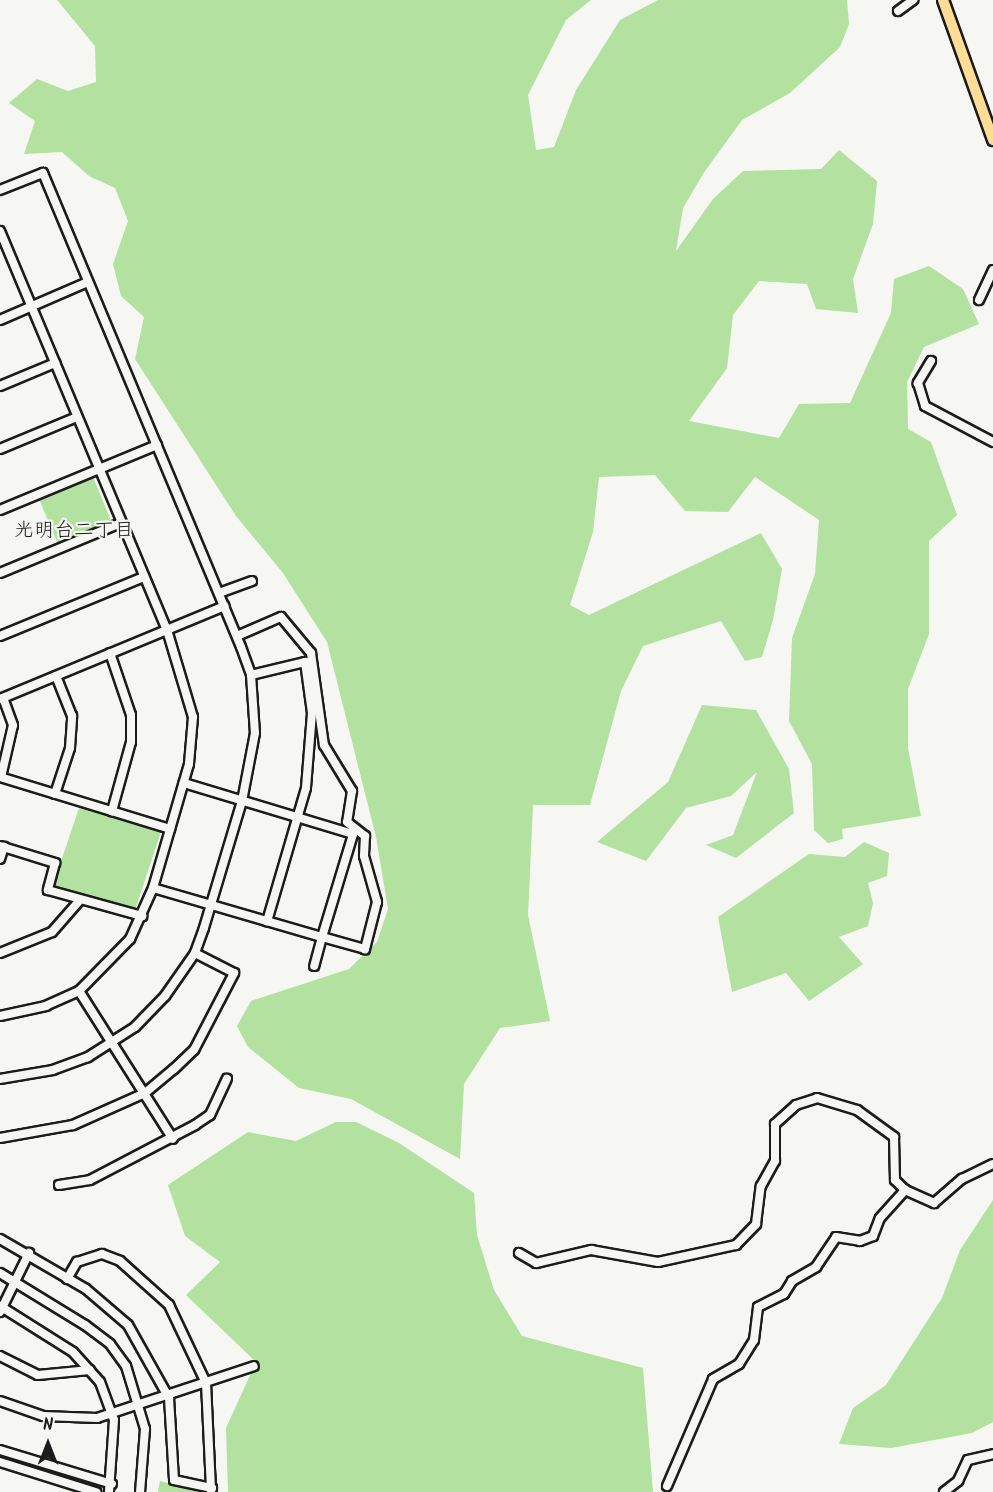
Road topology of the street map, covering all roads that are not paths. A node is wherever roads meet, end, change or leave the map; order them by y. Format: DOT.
graph roads {
  1 [pos="913,0"];
  2 [pos="943,0"];
  3 [pos="898,11"];
  4 [pos="993,140"];
  5 [pos="0,190"];
  6 [pos="0,231"];
  7 [pos="4,252"];
  8 [pos="993,270"];
  9 [pos="88,282"];
  10 [pos="979,300"];
  11 [pos="30,307"];
  12 [pos="0,320"];
  13 [pos="931,361"];
  14 [pos="55,363"];
  15 [pos="0,386"];
  16 [pos="77,417"];
  17 [pos="992,444"];
  18 [pos="157,445"];
  19 [pos="0,449"];
  20 [pos="99,469"];
  21 [pos="0,510"];
  22 [pos="121,523"];
  23 [pos="0,573"];
  24 [pos="144,577"];
  25 [pos="252,581"];
  26 [pos="219,593"];
  27 [pos="225,606"];
  28 [pos="167,630"];
  29 [pos="0,636"];
  30 [pos="237,636"];
  31 [pos="110,653"];
  32 [pos="251,675"];
  33 [pos="56,676"];
  34 [pos="1,699"];
  35 [pos="0,777"];
  36 [pos="184,783"];
  37 [pos="55,794"];
  38 [pos="243,801"];
  39 [pos="112,811"];
  40 [pos="297,816"];
  41 [pos="170,828"];
  42 [pos="2,846"];
  43 [pos="0,859"];
  44 [pos="153,888"];
  45 [pos="80,900"];
  46 [pos="212,904"];
  47 [pos="142,916"];
  48 [pos="267,921"];
  49 [pos="321,937"];
  50 [pos="195,952"];
  51 [pos="0,953"];
  52 [pos="314,966"];
  53 [pos="79,991"];
  54 [pos="0,1016"];
  55 [pos="113,1044"];
  56 [pos="0,1079"];
  57 [pos="227,1079"];
  58 [pos="145,1093"];
  59 [pos="0,1138"];
  60 [pos="173,1139"];
  61 [pos="993,1164"];
  62 [pos="59,1185"];
  63 [pos="905,1190"];
  64 [pos="0,1239"];
  65 [pos="29,1253"];
  66 [pos="519,1253"];
  67 [pos="0,1272"];
  68 [pos="67,1279"];
  69 [pos="15,1280"];
  70 [pos="1,1308"];
  71 [pos="0,1356"];
  72 [pos="254,1366"];
  73 [pos="90,1370"];
  74 [pos="206,1383"];
  75 [pos="169,1398"];
  76 [pos="0,1401"];
  77 [pos="142,1407"];
  78 [pos="112,1415"];
  79 [pos="0,1450"];
  80 [pos="993,1454"];
  81 [pos="0,1462"];
  82 [pos="667,1486"];
  83 [pos="110,1488"];
  84 [pos="211,1490"];
  85 [pos="96,1492"];
  86 [pos="140,1492"];
  87 [pos="944,1492"];
  1 -- 3 [label="street"];
  2 -- 4 [label="main road"];
  5 -- 9 [label="street"];
  6 -- 7 [label="street"];
  7 -- 11 [label="street"];
  8 -- 10 [label="street"];
  9 -- 11 [label="street"];
  9 -- 18 [label="street"];
  11 -- 12 [label="street"];
  11 -- 14 [label="street"];
  13 -- 17 [label="street"];
  14 -- 15 [label="street"];
  14 -- 16 [label="street"];
  16 -- 19 [label="street"];
  16 -- 20 [label="street"];
  18 -- 20 [label="street"];
  18 -- 26 [label="street"];
  20 -- 21 [label="street"];
  20 -- 22 [label="street"];
  22 -- 23 [label="street"];
  22 -- 24 [label="street"];
  24 -- 28 [label="street"];
  24 -- 29 [label="street"];
  25 -- 26 [label="street"];
  26 -- 27 [label="street"];
  27 -- 28 [label="street"];
  27 -- 30 [label="street"];
  28 -- 31 [label="street"];
  28 -- 36 [label="street"];
  30 -- 32 [label="street"];
  30 -- 49 [label="street"];
  31 -- 33 [label="street"];
  31 -- 39 [label="street"];
  32 -- 38 [label="street"];
  32 -- 40 [label="street"];
  33 -- 34 [label="street"];
  33 -- 37 [label="street"];
  34 -- 35 [label="street"];
  35 -- 37 [label="street"];
  36 -- 38 [label="street"];
  36 -- 41 [label="street"];
  37 -- 39 [label="street"];
  38 -- 40 [label="street"];
  38 -- 46 [label="street"];
  39 -- 41 [label="street"];
  40 -- 48 [label="street"];
  40 -- 49 [label="street"];
  41 -- 44 [label="street"];
  42 -- 43 [label="street"];
  42 -- 45 [label="street"];
  44 -- 46 [label="street"];
  44 -- 47 [label="street"];
  45 -- 47 [label="street"];
  45 -- 51 [label="street"];
  46 -- 48 [label="street"];
  46 -- 50 [label="street"];
  47 -- 53 [label="street"];
  48 -- 49 [label="street"];
  49 -- 52 [label="street"];
  50 -- 55 [label="street"];
  50 -- 58 [label="street"];
  53 -- 54 [label="street"];
  53 -- 55 [label="street"];
  55 -- 56 [label="street"];
  55 -- 58 [label="street"];
  57 -- 60 [label="street"];
  58 -- 59 [label="street"];
  58 -- 60 [label="street"];
  60 -- 62 [label="street"];
  61 -- 63 [label="street"];
  63 -- 66 [label="street"];
  63 -- 82 [label="street"];
  64 -- 65 [label="street"];
  65 -- 68 [label="street"];
  65 -- 69 [label="street"];
  67 -- 69 [label="street"];
  68 -- 74 [label="street"];
  68 -- 75 [label="street"];
  69 -- 70 [label="street"];
  69 -- 77 [label="street"];
  70 -- 73 [label="street"];
  71 -- 73 [label="street"];
  72 -- 74 [label="street"];
  73 -- 78 [label="street"];
  74 -- 75 [label="street"];
  74 -- 84 [label="street"];
  75 -- 77 [label="street"];
  75 -- 84 [label="street"];
  76 -- 78 [label="street"];
  77 -- 78 [label="street"];
  77 -- 86 [label="street"];
  78 -- 83 [label="street"];
  79 -- 83 [label="street"];
  80 -- 87 [label="street"];
  81 -- 85 [label="street"];
}
